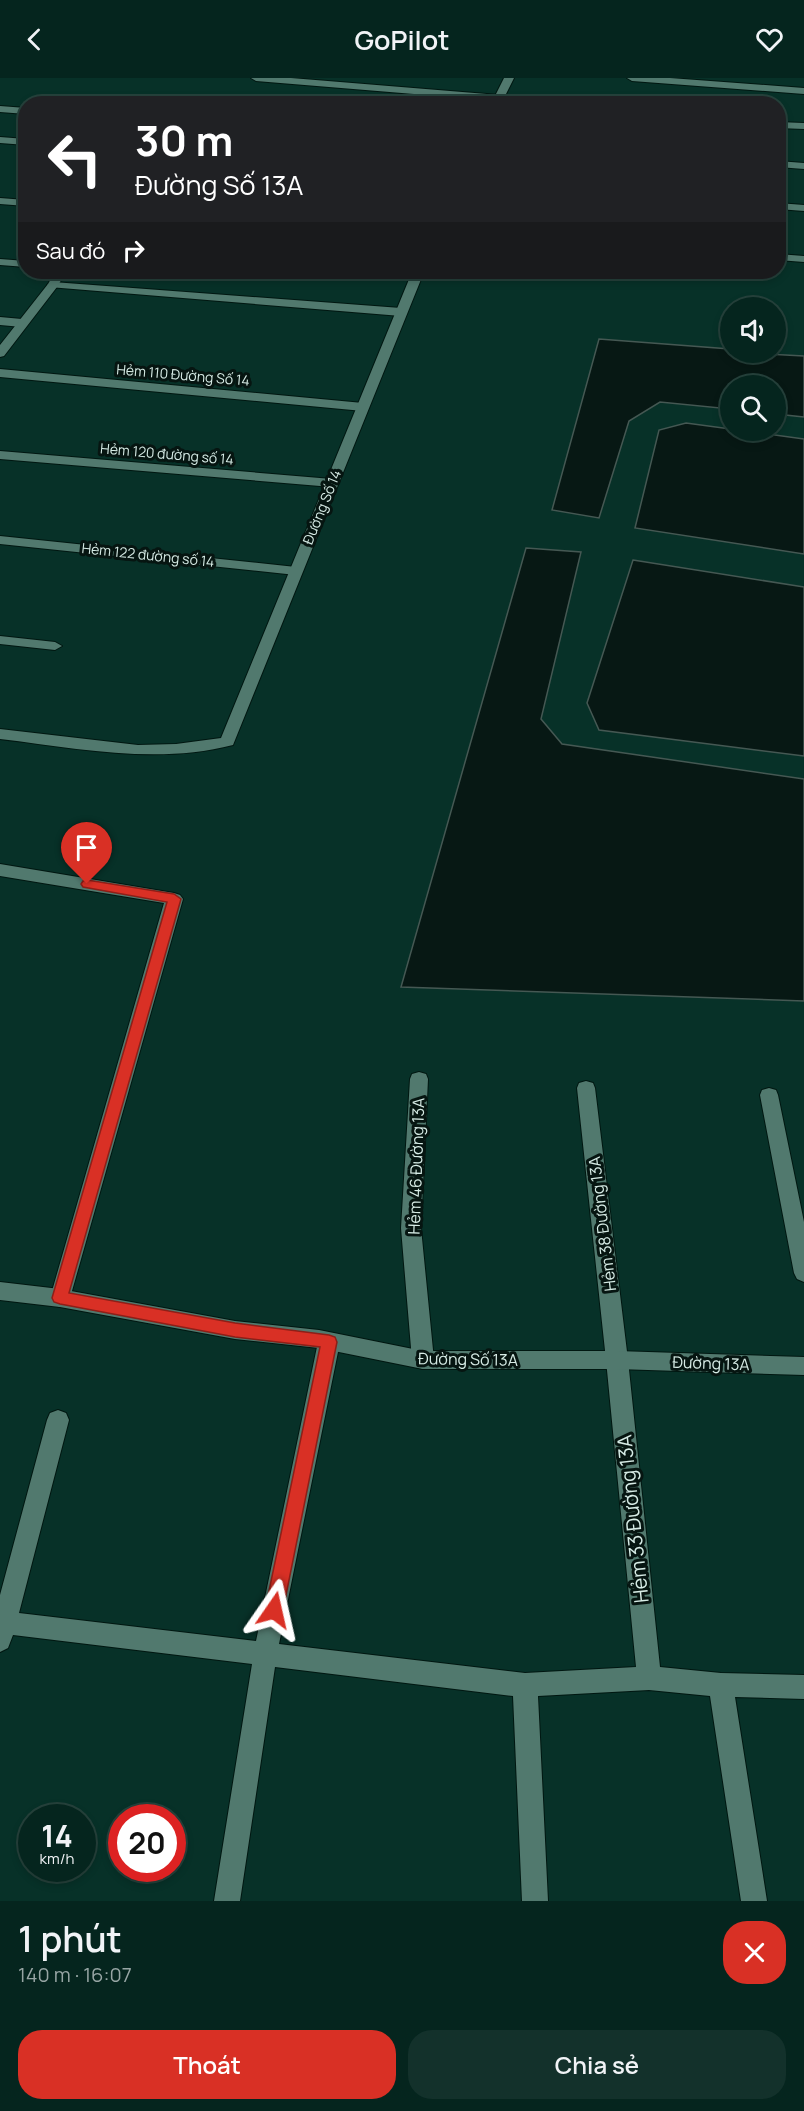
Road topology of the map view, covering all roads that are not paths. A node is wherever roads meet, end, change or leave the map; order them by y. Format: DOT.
graph roads {
  1 [pos="256,78"];
  2 [pos="509,78"];
  3 [pos="632,78"];
  4 [pos="804,91"];
  5 [pos="445,96"];
  6 [pos="500,96"];
  7 [pos="0,109"];
  8 [pos="18,110"];
  9 [pos="786,125"];
  10 [pos="804,126"];
  11 [pos="0,140"];
  12 [pos="18,141"];
  13 [pos="786,165"];
  14 [pos="804,166"];
  15 [pos="0,201"];
  16 [pos="18,202"];
  17 [pos="786,207"];
  18 [pos="804,208"];
  19 [pos="786,258"];
  20 [pos="804,259"];
  21 [pos="0,262"];
  22 [pos="18,263"];
  23 [pos="56,279"];
  24 [pos="415,279"];
  25 [pos="52,285"];
  26 [pos="401,312"];
  27 [pos="0,321"];
  28 [pos="22,323"];
  29 [pos="0,353"];
  30 [pos="0,373"];
  31 [pos="363,407"];
  32 [pos="0,455"];
  33 [pos="332,483"];
  34 [pos="0,540"];
  35 [pos="296,572"];
  36 [pos="0,640"];
  37 [pos="55,646"];
  38 [pos="0,734"];
  39 [pos="0,870"];
  40 [pos="419,1079"];
  41 [pos="586,1088"];
  42 [pos="769,1095"];
  43 [pos="804,1273"];
  44 [pos="0,1291"];
  45 [pos="60,1298"];
  46 [pos="329,1342"];
  47 [pos="423,1360"];
  48 [pos="617,1360"];
  49 [pos="804,1365"];
  50 [pos="58,1420"];
  51 [pos="2,1629"];
  52 [pos="265,1655"];
  53 [pos="649,1678"];
  54 [pos="525,1685"];
  55 [pos="721,1685"];
  56 [pos="804,1687"];
  57 [pos="227,1901"];
  58 [pos="535,1901"];
  59 [pos="754,1901"];
  1 -- 5 [label="street"];
  2 -- 6 [label="street"];
  3 -- 4 [label="street"];
  7 -- 8 [label="street"];
  9 -- 10 [label="street"];
  11 -- 12 [label="street"];
  13 -- 14 [label="street"];
  15 -- 16 [label="street"];
  17 -- 18 [label="street"];
  19 -- 20 [label="street"];
  21 -- 22 [label="street"];
  23 -- 25 [label="street"];
  24 -- 26 [label="street, Đường Số 14"];
  25 -- 26 [label="street"];
  25 -- 28 [label="street"];
  26 -- 31 [label="street, Đường Số 14"];
  27 -- 28 [label="street"];
  28 -- 29 [label="street"];
  30 -- 31 [label="street, Hẻm 110 Đường Số 14"];
  31 -- 33 [label="street, Đường Số 14"];
  32 -- 33 [label="street, Hẻm 120 đường số 14"];
  33 -- 35 [label="street, Đường Số 14"];
  34 -- 35 [label="street, Hẻm 122 đường số 14"];
  35 -- 38 [label="street, Đường Số 14"];
  36 -- 37 [label="street"];
  39 -- 45 [label="street"];
  40 -- 47 [label="street, Hẻm 46 Đường 13A"];
  41 -- 48 [label="street, Hẻm 38 Đường 13A"];
  42 -- 43 [label="street"];
  44 -- 45 [label="street, Đường Số 13A"];
  45 -- 46 [label="street, Đường Số 13A"];
  46 -- 47 [label="street, Đường Số 13A"];
  46 -- 52 [label="street"];
  47 -- 48 [label="street, Đường Số 13A"];
  48 -- 49 [label="street, Đường 13A"];
  48 -- 53 [label="street, Hẻm 33 Đường 13A"];
  50 -- 51 [label="street"];
  51 -- 52 [label="street"];
  52 -- 54 [label="street"];
  52 -- 57 [label="street"];
  53 -- 54 [label="street"];
  53 -- 55 [label="street"];
  54 -- 58 [label="street"];
  55 -- 56 [label="street"];
  55 -- 59 [label="street"];
}
